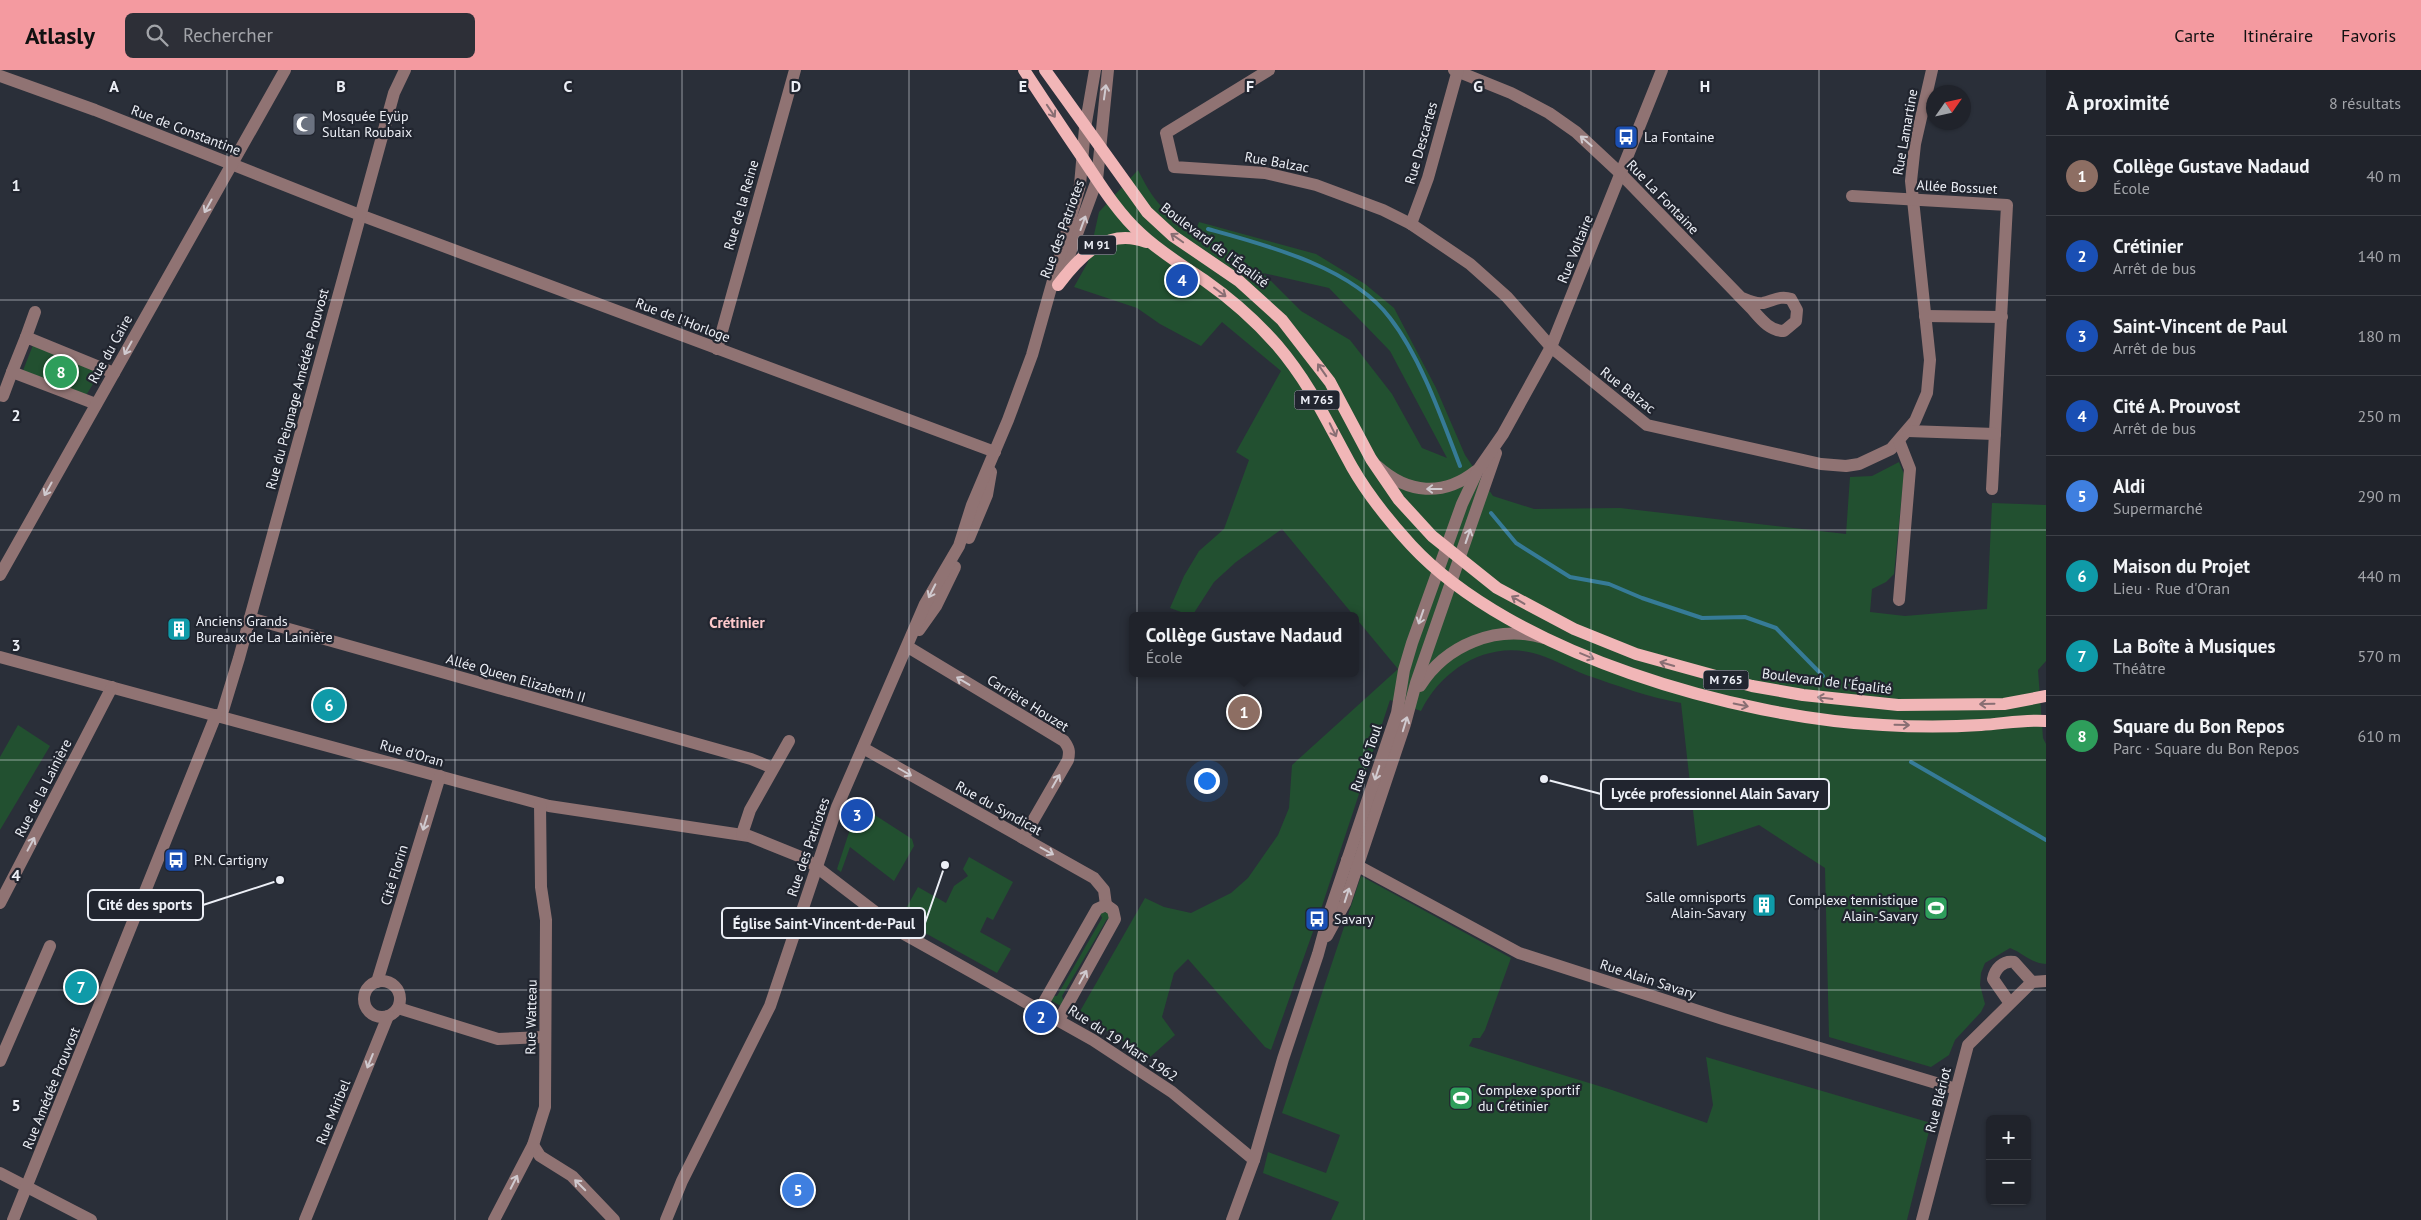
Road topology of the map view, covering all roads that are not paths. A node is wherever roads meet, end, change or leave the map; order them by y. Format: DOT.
graph roads {
  1 [pos="285,70"];
  2 [pos="405,70"];
  3 [pos="795,70"];
  4 [pos="1024,70"];
  5 [pos="1044,70"];
  6 [pos="1095,70"];
  7 [pos="1108,70"];
  8 [pos="1269,70"];
  9 [pos="1456,70"];
  10 [pos="1662,70"];
  11 [pos="1932,70"];
  12 [pos="0,76"];
  13 [pos="1086,128"];
  14 [pos="1100,150"];
  15 [pos="1084,160"];
  16 [pos="232,164"];
  17 [pos="1621,174"];
  18 [pos="1097,180"];
  19 [pos="1852,196"];
  20 [pos="1912,200"];
  21 [pos="360,215"];
  22 [pos="1411,224"];
  23 [pos="1151,244"];
  24 [pos="1058,284"];
  25 [pos="1740,297"];
  26 [pos="35,312"];
  27 [pos="1044,316"];
  28 [pos="1925,316"];
  29 [pos="2002,317"];
  30 [pos="26,337"];
  31 [pos="1551,347"];
  32 [pos="717,349"];
  33 [pos="12,372"];
  34 [pos="114,373"];
  35 [pos="3,396"];
  36 [pos="96,404"];
  37 [pos="1503,434"];
  38 [pos="1995,434"];
  39 [pos="1904,436"];
  40 [pos="995,452"];
  41 [pos="1371,459"];
  42 [pos="1478,470"];
  43 [pos="1992,489"];
  44 [pos="1447,549"];
  45 [pos="1460,560"];
  46 [pos="1438,572"];
  47 [pos="0,575"];
  48 [pos="1452,582"];
  49 [pos="1899,600"];
  50 [pos="250,618"];
  51 [pos="1558,643"];
  52 [pos="908,648"];
  53 [pos="0,657"];
  54 [pos="112,687"];
  55 [pos="2046,696"];
  56 [pos="1410,706"];
  57 [pos="218,716"];
  58 [pos="2046,721"];
  59 [pos="789,741"];
  60 [pos="863,748"];
  61 [pos="773,768"];
  62 [pos="440,776"];
  63 [pos="540,804"];
  64 [pos="742,834"];
  65 [pos="1023,838"];
  66 [pos="1352,862"];
  67 [pos="817,866"];
  68 [pos="0,903"];
  69 [pos="1106,905"];
  70 [pos="50,946"];
  71 [pos="2046,981"];
  72 [pos="377,982"];
  73 [pos="2032,982"];
  74 [pos="2009,1002"];
  75 [pos="1040,1009"];
  76 [pos="393,1012"];
  77 [pos="1059,1020"];
  78 [pos="544,1037"];
  79 [pos="0,1061"];
  80 [pos="1956,1089"];
  81 [pos="533,1144"];
  82 [pos="1254,1160"];
  83 [pos="0,1174"];
  84 [pos="27,1187"];
  85 [pos="13,1220"];
  86 [pos="90,1220"];
  87 [pos="305,1220"];
  88 [pos="494,1220"];
  89 [pos="614,1220"];
  90 [pos="666,1220"];
  91 [pos="1232,1220"];
  92 [pos="1922,1220"];
  1 -- 16 [label="street, Rue du Caire"];
  2 -- 21 [label="street, Rue du Peignage Amédée Prouvost"];
  3 -- 32 [label="street, Rue de la Reine"];
  4 -- 15 [label="main road, M 765, one-way"];
  5 -- 13 [label="main road, M 765"];
  6 -- 13 [label="street, Rue des Patriotes / M 91"];
  14 -- 7 [label="street, Rue des Patriotes / M 91, one-way"];
  8 -- 22 [label="street, Rue Balzac"];
  17 -- 9 [label="street, Rue La Fontaine, one-way"];
  9 -- 22 [label="street, Rue Descartes"];
  10 -- 17 [label="street, Rue Voltaire"];
  11 -- 20 [label="street, Rue Lamartine"];
  12 -- 16 [label="street, Rue de Constantine"];
  13 -- 14 [label="main road, Boulevard de l'Égalité / M 765"];
  13 -- 15 [label="street, Rue des Patriotes / M 91"];
  14 -- 15 [label="street, Rue des Patriotes"];
  14 -- 18 [label="street, Rue des Patriotes / M 91"];
  41 -- 14 [label="main road, Boulevard de l'Égalité / M 765, one-way"];
  15 -- 18 [label="main road, M 765"];
  15 -- 27 [label="street, Rue des Patriotes / M 91"];
  16 -- 21 [label="street, Rue de Constantine"];
  16 -- 34 [label="street, Rue du Caire, one-way"];
  17 -- 25 [label="street, Rue La Fontaine"];
  17 -- 31 [label="street, Rue Voltaire"];
  18 -- 23 [label="main road, M 765"];
  24 -- 18 [label="street, Rue des Patriotes / M 91, one-way"];
  19 -- 20 [label="street, Allée Bossuet"];
  20 -- 28 [label="street, Rue Balzac"];
  20 -- 29 [label="street, Allée Bossuet"];
  21 -- 32 [label="street, Rue de l'Horloge"];
  21 -- 50 [label="street, Rue du Peignage Amédée Prouvost"];
  22 -- 31 [label="street, Rue Balzac"];
  23 -- 24 [label="main road, M 91"];
  23 -- 46 [label="main road, M 765, one-way"];
  24 -- 27 [label="street, Rue des Patriotes / M 91"];
  26 -- 30 [label="street"];
  27 -- 40 [label="street, Rue des Patriotes / M 91"];
  28 -- 29 [label="street"];
  28 -- 39 [label="street, Rue Balzac"];
  29 -- 38 [label="street, Allée Bossuet"];
  30 -- 33 [label="street"];
  30 -- 34 [label="street"];
  31 -- 37 [label="street, Rue Voltaire"];
  31 -- 39 [label="street, Rue Balzac"];
  32 -- 40 [label="street, Rue de l'Horloge"];
  33 -- 35 [label="street"];
  33 -- 36 [label="street"];
  34 -- 36 [label="street, Rue du Caire"];
  36 -- 47 [label="street, Rue du Caire, one-way"];
  37 -- 42 [label="street, Rue Voltaire"];
  45 -- 37 [label="street, Rue Voltaire, one-way"];
  38 -- 39 [label="street"];
  38 -- 43 [label="street, Allée Bossuet"];
  39 -- 49 [label="street"];
  40 -- 52 [label="street, Rue des Patriotes / M 91"];
  42 -- 41 [label="street, one-way"];
  41 -- 44 [label="main road, Boulevard de l'Égalité / M 765"];
  42 -- 44 [label="street, Rue Voltaire"];
  44 -- 45 [label="main road, Boulevard de l'Égalité / M 765"];
  44 -- 46 [label="street, Rue Voltaire"];
  45 -- 48 [label="street, Rue Voltaire"];
  55 -- 45 [label="main road, Boulevard de l'Égalité / M 765, one-way"];
  46 -- 48 [label="main road, M 765"];
  46 -- 66 [label="street, Rue de Toul, one-way"];
  48 -- 51 [label="main road, M 765"];
  48 -- 56 [label="street, Rue de Toul"];
  50 -- 57 [label="street, Rue du Peignage Amédée Prouvost"];
  50 -- 61 [label="street, Allée Queen Elizabeth II"];
  51 -- 56 [label="street, Rue de Toul"];
  51 -- 58 [label="main road, M 765, one-way"];
  52 -- 60 [label="street, Rue des Patriotes / M 91"];
  65 -- 52 [label="street, Carrière Houzet, one-way"];
  53 -- 54 [label="street, Rue d'Oran"];
  54 -- 57 [label="street, Rue d'Oran"];
  68 -- 54 [label="street, Rue de la Lainière, one-way"];
  66 -- 56 [label="street, Rue de Toul, one-way"];
  57 -- 62 [label="street, Rue d'Oran"];
  57 -- 84 [label="street, Rue Amédée Prouvost"];
  59 -- 61 [label="street"];
  60 -- 65 [label="street, Rue du Syndicat, one-way"];
  60 -- 67 [label="street, Rue des Patriotes / M 91"];
  61 -- 64 [label="street"];
  62 -- 63 [label="street, Rue d'Oran"];
  62 -- 72 [label="street, Cité Florin, one-way"];
  63 -- 64 [label="street, Rue d'Oran"];
  63 -- 78 [label="street, Rue Watteau"];
  64 -- 67 [label="street, Rue d'Oran"];
  65 -- 69 [label="street, Rue du Syndicat, one-way"];
  66 -- 80 [label="street, Rue Alain Savary"];
  66 -- 82 [label="street, Rue de Toul"];
  67 -- 75 [label="street, Rue du 19 Mars 1962"];
  67 -- 90 [label="street, Rue des Patriotes / M 91"];
  69 -- 75 [label="street"];
  77 -- 69 [label="street, Rue du Syndicat, one-way"];
  70 -- 79 [label="street"];
  71 -- 73 [label="street"];
  72 -- 76 [label="street"];
  72 -- 76 [label="street"];
  73 -- 74 [label="street, Rue Blériot"];
  73 -- 74 [label="street"];
  74 -- 80 [label="street, Rue Blériot"];
  75 -- 77 [label="street, Rue du 19 Mars 1962"];
  76 -- 78 [label="street"];
  76 -- 87 [label="street, Rue Miribel, one-way"];
  77 -- 82 [label="street, Rue du 19 Mars 1962"];
  78 -- 81 [label="street, Rue Watteau"];
  80 -- 92 [label="street, Rue Blériot"];
  88 -- 81 [label="street, Rue Watteau, one-way"];
  89 -- 81 [label="street, one-way"];
  82 -- 91 [label="street, Rue de Toul"];
  83 -- 84 [label="street"];
  84 -- 85 [label="street, Rue Amédée Prouvost"];
  84 -- 86 [label="street"];
}
